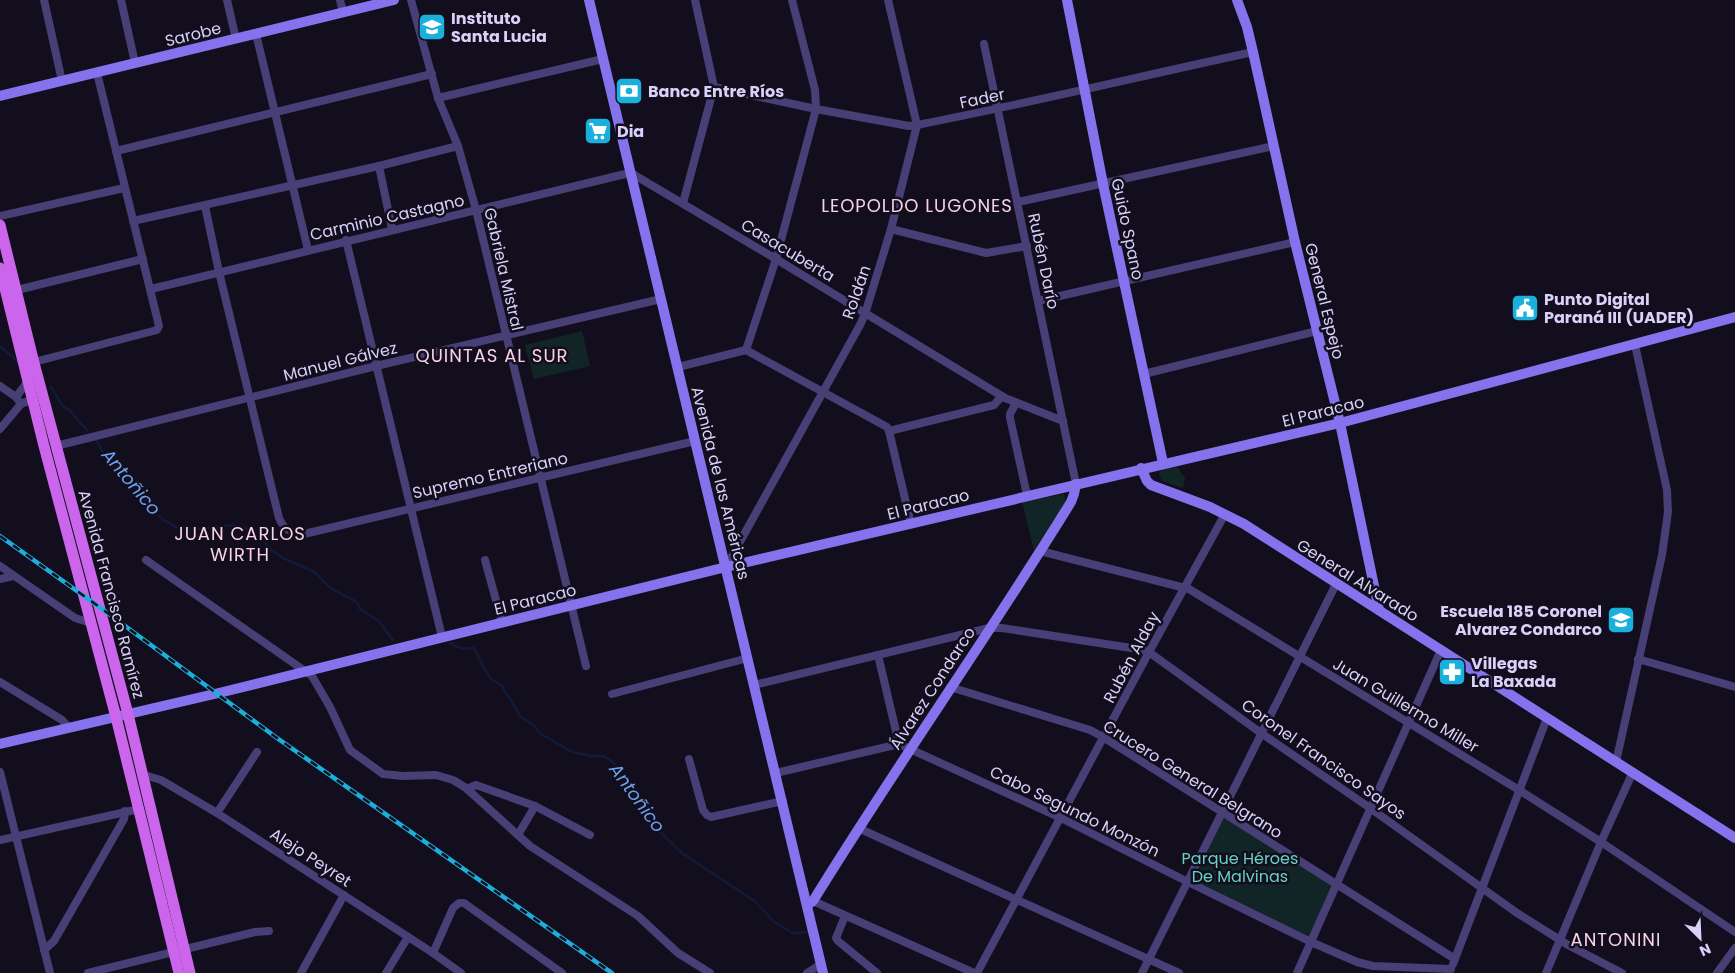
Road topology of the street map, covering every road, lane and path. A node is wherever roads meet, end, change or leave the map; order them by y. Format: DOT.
graph roads {
  1 [pos="44,0"];
  2 [pos="121,0"];
  3 [pos="227,0"];
  4 [pos="340,0"];
  5 [pos="394,0"];
  6 [pos="411,0"];
  7 [pos="589,0"];
  8 [pos="695,0"];
  9 [pos="792,0"];
  10 [pos="888,0"];
  11 [pos="1067,0"];
  12 [pos="1236,0"];
  13 [pos="343,12"];
  14 [pos="256,34"];
  15 [pos="236,38"];
  16 [pos="984,44"];
  17 [pos="1254,52"];
  18 [pos="603,59"];
  19 [pos="135,63"];
  20 [pos="97,73"];
  21 [pos="432,74"];
  22 [pos="62,81"];
  23 [pos="714,87"];
  24 [pos="1084,88"];
  25 [pos="0,96"];
  26 [pos="438,98"];
  27 [pos="816,109"];
  28 [pos="998,109"];
  29 [pos="275,111"];
  30 [pos="917,125"];
  31 [pos="458,146"];
  32 [pos="1274,146"];
  33 [pos="116,151"];
  34 [pos="378,166"];
  35 [pos="631,174"];
  36 [pos="1103,184"];
  37 [pos="293,185"];
  38 [pos="124,188"];
  39 [pos="1018,202"];
  40 [pos="683,203"];
  41 [pos="205,206"];
  42 [pos="476,210"];
  43 [pos="0,216"];
  44 [pos="133,221"];
  45 [pos="0,225"];
  46 [pos="392,229"];
  47 [pos="890,229"];
  48 [pos="346,240"];
  49 [pos="1295,242"];
  50 [pos="1027,246"];
  51 [pos="308,250"];
  52 [pos="142,259"];
  53 [pos="776,259"];
  54 [pos="0,268"];
  55 [pos="219,272"];
  56 [pos="1124,281"];
  57 [pos="150,289"];
  58 [pos="17,290"];
  59 [pos="661,299"];
  60 [pos="1038,301"];
  61 [pos="865,314"];
  62 [pos="1735,317"];
  63 [pos="1317,331"];
  64 [pos="506,336"];
  65 [pos="1635,345"];
  66 [pos="746,350"];
  67 [pos="34,362"];
  68 [pos="376,366"];
  69 [pos="678,368"];
  70 [pos="1144,374"];
  71 [pos="29,380"];
  72 [pos="0,386"];
  73 [pos="822,392"];
  74 [pos="1002,396"];
  75 [pos="249,398"];
  76 [pos="33,399"];
  77 [pos="18,400"];
  78 [pos="1016,403"];
  79 [pos="1063,421"];
  80 [pos="1340,423"];
  81 [pos="0,429"];
  82 [pos="889,431"];
  83 [pos="695,441"];
  84 [pos="56,446"];
  85 [pos="1163,463"];
  86 [pos="1141,468"];
  87 [pos="540,478"];
  88 [pos="1076,484"];
  89 [pos="1027,495"];
  90 [pos="412,508"];
  91 [pos="1226,514"];
  92 [pos="911,524"];
  93 [pos="1040,551"];
  94 [pos="146,560"];
  95 [pos="485,560"];
  96 [pos="0,566"];
  97 [pos="726,567"];
  98 [pos="13,576"];
  99 [pos="0,579"];
  100 [pos="1336,584"];
  101 [pos="1185,587"];
  102 [pos="571,606"];
  103 [pos="1379,610"];
  104 [pos="502,622"];
  105 [pos="91,623"];
  106 [pos="989,628"];
  107 [pos="442,637"];
  108 [pos="1441,650"];
  109 [pos="1149,652"];
  110 [pos="878,655"];
  111 [pos="1300,656"];
  112 [pos="748,658"];
  113 [pos="1638,658"];
  114 [pos="586,666"];
  115 [pos="304,672"];
  116 [pos="0,682"];
  117 [pos="754,685"];
  118 [pos="950,687"];
  119 [pos="1735,687"];
  120 [pos="612,694"];
  121 [pos="122,715"];
  122 [pos="1547,718"];
  123 [pos="1409,722"];
  124 [pos="69,728"];
  125 [pos="1261,733"];
  126 [pos="1104,737"];
  127 [pos="0,744"];
  128 [pos="899,744"];
  129 [pos="911,748"];
  130 [pos="258,752"];
  131 [pos="689,759"];
  132 [pos="1616,762"];
  133 [pos="0,772"];
  134 [pos="776,773"];
  135 [pos="141,774"];
  136 [pos="1632,774"];
  137 [pos="467,789"];
  138 [pos="1519,790"];
  139 [pos="783,801"];
  140 [pos="535,806"];
  141 [pos="1370,808"];
  142 [pos="139,809"];
  143 [pos="125,811"];
  144 [pos="217,813"];
  145 [pos="1222,813"];
  146 [pos="1061,818"];
  147 [pos="858,828"];
  148 [pos="518,835"];
  149 [pos="590,835"];
  150 [pos="15,836"];
  151 [pos="1735,838"];
  152 [pos="0,840"];
  153 [pos="1601,842"];
  154 [pos="1188,882"];
  155 [pos="1336,886"];
  156 [pos="1483,888"];
  157 [pos="344,895"];
  158 [pos="1016,899"];
  159 [pos="810,903"];
  160 [pos="845,916"];
  161 [pos="269,931"];
  162 [pos="1735,932"];
  163 [pos="408,937"];
  164 [pos="1560,940"];
  165 [pos="1311,942"];
  166 [pos="1735,948"];
  167 [pos="44,950"];
  168 [pos="179,951"];
  169 [pos="433,953"];
  170 [pos="1148,958"];
  171 [pos="1455,960"];
  172 [pos="822,969"];
  173 [pos="1450,971"];
  174 [pos="50,973"];
  175 [pos="88,973"];
  176 [pos="179,973"];
  177 [pos="190,973"];
  178 [pos="301,973"];
  179 [pos="386,973"];
  180 [pos="461,973"];
  181 [pos="562,973"];
  182 [pos="710,973"];
  183 [pos="807,973"];
  184 [pos="877,973"];
  185 [pos="975,973"];
  186 [pos="1142,973"];
  187 [pos="1179,973"];
  188 [pos="1297,973"];
  189 [pos="1546,973"];
  190 [pos="1622,973"];
  191 [pos="1717,973"];
  1 -- 22 [label="street"];
  2 -- 19 [label="street"];
  3 -- 15 [label="street"];
  4 -- 13 [label="street"];
  5 -- 13 [label="street, Sarobe"];
  6 -- 21 [label="street, Gabriela Mistral"];
  7 -- 18 [label="street, Avenida de las Américas"];
  8 -- 23 [label="street"];
  9 -- 27 [label="street"];
  10 -- 30 [label="street, Roldán"];
  11 -- 24 [label="street, Guido Spano"];
  12 -- 17 [label="street, General Espejo"];
  13 -- 14 [label="street, Sarobe"];
  14 -- 15 [label="street, Sarobe"];
  14 -- 29 [label="street"];
  15 -- 19 [label="street, Sarobe"];
  16 -- 28 [label="street, Rubén Darío"];
  17 -- 24 [label="street, Fader"];
  17 -- 32 [label="street, General Espejo"];
  18 -- 26 [label="street"];
  18 -- 35 [label="street, Avenida de las Américas"];
  19 -- 20 [label="street, Sarobe"];
  20 -- 22 [label="street, Sarobe"];
  20 -- 33 [label="street"];
  21 -- 26 [label="street, Gabriela Mistral"];
  21 -- 29 [label="street"];
  22 -- 25 [label="street, Sarobe"];
  23 -- 27 [label="street, Fader"];
  23 -- 40 [label="street"];
  24 -- 28 [label="street, Fader"];
  24 -- 36 [label="street, Guido Spano"];
  26 -- 31 [label="street, Gabriela Mistral"];
  27 -- 30 [label="street, Fader"];
  27 -- 53 [label="street"];
  28 -- 30 [label="street, Fader"];
  28 -- 39 [label="street, Rubén Darío"];
  29 -- 33 [label="street"];
  29 -- 37 [label="street"];
  30 -- 47 [label="street, Roldán"];
  31 -- 34 [label="street"];
  31 -- 42 [label="street, Gabriela Mistral"];
  32 -- 36 [label="street"];
  32 -- 49 [label="street, General Espejo"];
  33 -- 38 [label="street"];
  34 -- 37 [label="street"];
  34 -- 46 [label="street"];
  35 -- 40 [label="street, Casacuberta"];
  35 -- 42 [label="street, Carminio Castagno"];
  35 -- 59 [label="street, Avenida de las Américas"];
  36 -- 39 [label="street"];
  36 -- 56 [label="street, Guido Spano"];
  37 -- 41 [label="street"];
  37 -- 51 [label="street"];
  38 -- 43 [label="street"];
  38 -- 44 [label="street"];
  39 -- 50 [label="street, Rubén Darío"];
  40 -- 53 [label="street, Casacuberta"];
  41 -- 44 [label="street"];
  41 -- 55 [label="street"];
  42 -- 46 [label="street, Carminio Castagno"];
  42 -- 64 [label="street, Gabriela Mistral"];
  44 -- 52 [label="street"];
  45 -- 58 [label="main road, Avenida Francisco Ramírez"];
  46 -- 48 [label="street, Carminio Castagno"];
  47 -- 50 [label="street"];
  47 -- 61 [label="street, Roldán"];
  48 -- 51 [label="street, Carminio Castagno"];
  48 -- 68 [label="street"];
  49 -- 56 [label="street"];
  49 -- 63 [label="street, General Espejo"];
  50 -- 60 [label="street, Rubén Darío"];
  51 -- 55 [label="street, Carminio Castagno"];
  52 -- 57 [label="street"];
  52 -- 58 [label="street"];
  53 -- 61 [label="street, Casacuberta"];
  53 -- 66 [label="street"];
  54 -- 71 [label="main road, Avenida Francisco Ramírez"];
  55 -- 57 [label="street, Carminio Castagno"];
  55 -- 75 [label="street"];
  56 -- 60 [label="street"];
  56 -- 70 [label="street, Guido Spano"];
  57 -- 67 [label="street"];
  58 -- 67 [label="main road, Avenida Francisco Ramírez"];
  59 -- 64 [label="street, Manuel Gálvez"];
  59 -- 69 [label="street, Avenida de las Américas"];
  60 -- 79 [label="street, Rubén Darío"];
  61 -- 73 [label="street, Roldán"];
  61 -- 74 [label="street, Casacuberta"];
  62 -- 65 [label="street, El Paracao"];
  63 -- 70 [label="street"];
  63 -- 80 [label="street, General Espejo"];
  64 -- 68 [label="street, Manuel Gálvez"];
  64 -- 87 [label="street, Gabriela Mistral"];
  65 -- 80 [label="street, El Paracao"];
  65 -- 113 [label="street"];
  66 -- 69 [label="street"];
  66 -- 73 [label="street"];
  67 -- 84 [label="main road, Avenida Francisco Ramírez"];
  68 -- 75 [label="street, Manuel Gálvez"];
  68 -- 90 [label="street"];
  69 -- 83 [label="street, Avenida de las Américas"];
  70 -- 85 [label="street, Guido Spano"];
  71 -- 76 [label="main road, Avenida Francisco Ramírez"];
  71 -- 77 [label="street"];
  72 -- 77 [label="street"];
  73 -- 82 [label="street"];
  73 -- 97 [label="street, Roldán"];
  74 -- 78 [label="street, Casacuberta"];
  74 -- 82 [label="street"];
  75 -- 84 [label="street, Manuel Gálvez"];
  75 -- 90 [label="street, Supremo Entreriano"];
  76 -- 77 [label="street"];
  76 -- 105 [label="main road, Avenida Francisco Ramírez"];
  77 -- 81 [label="street"];
  78 -- 79 [label="street, Casacuberta"];
  78 -- 89 [label="street"];
  79 -- 88 [label="street, Rubén Darío"];
  80 -- 85 [label="street, El Paracao"];
  80 -- 103 [label="street, General Espejo"];
  82 -- 92 [label="street"];
  83 -- 87 [label="street, Supremo Entreriano"];
  83 -- 97 [label="street, Avenida de las Américas"];
  84 -- 121 [label="main road, Avenida Francisco Ramírez"];
  85 -- 86 [label="street, El Paracao"];
  86 -- 88 [label="street, El Paracao"];
  86 -- 91 [label="street, General Alvarado"];
  87 -- 90 [label="street, Supremo Entreriano"];
  87 -- 102 [label="street, Gabriela Mistral"];
  88 -- 89 [label="street, El Paracao"];
  88 -- 93 [label="street, Álvarez Condarco"];
  89 -- 92 [label="street, El Paracao"];
  90 -- 107 [label="street"];
  91 -- 100 [label="street, General Alvarado"];
  91 -- 101 [label="street, Rubén Alday"];
  92 -- 97 [label="street, El Paracao"];
  93 -- 101 [label="street, Juan Guillermo Miller"];
  93 -- 106 [label="street, Álvarez Condarco"];
  94 -- 115 [label="street"];
  95 -- 104 [label="street"];
  96 -- 98 [label="street"];
  97 -- 102 [label="street, El Paracao"];
  97 -- 112 [label="street, Avenida de las Américas"];
  98 -- 99 [label="street"];
  98 -- 105 [label="street"];
  100 -- 103 [label="street, General Alvarado"];
  100 -- 111 [label="street"];
  101 -- 109 [label="street, Rubén Alday"];
  101 -- 111 [label="street, Juan Guillermo Miller"];
  102 -- 104 [label="street, El Paracao"];
  102 -- 114 [label="street, Gabriela Mistral"];
  103 -- 108 [label="street, General Alvarado"];
  104 -- 107 [label="street, El Paracao"];
  105 -- 121 [label="main road, Avenida Francisco Ramírez"];
  106 -- 109 [label="street, Coronel Francisco Sayos"];
  106 -- 110 [label="street, Coronel Francisco Sayos"];
  106 -- 118 [label="street, Álvarez Condarco"];
  107 -- 115 [label="street, El Paracao"];
  108 -- 122 [label="street, General Alvarado"];
  108 -- 123 [label="street"];
  109 -- 125 [label="street, Coronel Francisco Sayos"];
  109 -- 126 [label="street, Rubén Alday"];
  110 -- 117 [label="street, Coronel Francisco Sayos"];
  110 -- 128 [label="street"];
  111 -- 123 [label="street, Juan Guillermo Miller"];
  111 -- 125 [label="street"];
  112 -- 117 [label="street, Avenida de las Américas"];
  112 -- 120 [label="street"];
  113 -- 119 [label="street"];
  113 -- 132 [label="street"];
  115 -- 121 [label="street, El Paracao"];
  115 -- 137 [label="street"];
  116 -- 124 [label="street"];
  117 -- 134 [label="street, Avenida de las Américas"];
  118 -- 126 [label="street, Crucero General Belgrano"];
  118 -- 129 [label="street, Álvarez Condarco"];
  121 -- 124 [label="street, El Paracao"];
  121 -- 135 [label="main road, Avenida Francisco Ramírez"];
  121 -- 142 [label="main road, Avenida Francisco Ramírez"];
  122 -- 132 [label="street, General Alvarado"];
  122 -- 138 [label="street"];
  123 -- 138 [label="street, Juan Guillermo Miller"];
  123 -- 141 [label="street"];
  124 -- 127 [label="street, El Paracao"];
  125 -- 141 [label="street, Coronel Francisco Sayos"];
  125 -- 145 [label="street"];
  126 -- 145 [label="street, Crucero General Belgrano"];
  126 -- 146 [label="street, Rubén Alday"];
  128 -- 129 [label="street, Cabo Segundo Monzón"];
  128 -- 134 [label="street"];
  129 -- 146 [label="street, Cabo Segundo Monzón"];
  129 -- 147 [label="street, Álvarez Condarco"];
  130 -- 144 [label="street"];
  131 -- 139 [label="street"];
  132 -- 136 [label="street, General Alvarado"];
  133 -- 150 [label="street"];
  134 -- 139 [label="street, Avenida de las Américas"];
  135 -- 144 [label="street, Alejo Peyret"];
  135 -- 168 [label="main road, Avenida Francisco Ramírez"];
  136 -- 151 [label="street, General Alvarado"];
  136 -- 153 [label="street"];
  137 -- 140 [label="street"];
  137 -- 148 [label="street"];
  138 -- 153 [label="street, Juan Guillermo Miller"];
  138 -- 156 [label="street"];
  139 -- 159 [label="street, Avenida de las Américas"];
  140 -- 148 [label="street"];
  140 -- 149 [label="street"];
  141 -- 155 [label="street"];
  141 -- 156 [label="street, Coronel Francisco Sayos"];
  142 -- 143 [label="street"];
  142 -- 168 [label="main road, Avenida Francisco Ramírez"];
  143 -- 150 [label="street"];
  143 -- 167 [label="street"];
  144 -- 157 [label="street, Alejo Peyret"];
  145 -- 154 [label="street"];
  145 -- 155 [label="street, Crucero General Belgrano"];
  146 -- 154 [label="street, Cabo Segundo Monzón"];
  146 -- 158 [label="street, Rubén Alday"];
  147 -- 158 [label="street"];
  147 -- 159 [label="street, Álvarez Condarco"];
  148 -- 182 [label="street"];
  150 -- 152 [label="street"];
  150 -- 167 [label="street"];
  153 -- 162 [label="street, Juan Guillermo Miller"];
  153 -- 164 [label="street"];
  154 -- 165 [label="street, Cabo Segundo Monzón"];
  154 -- 170 [label="street"];
  155 -- 165 [label="street"];
  155 -- 171 [label="street, Crucero General Belgrano"];
  156 -- 164 [label="street, Coronel Francisco Sayos"];
  156 -- 171 [label="street"];
  157 -- 163 [label="street, Alejo Peyret"];
  157 -- 178 [label="street"];
  158 -- 170 [label="street"];
  158 -- 185 [label="street, Rubén Alday"];
  159 -- 160 [label="street"];
  159 -- 172 [label="street, Avenida de las Américas"];
  160 -- 184 [label="street"];
  160 -- 185 [label="street"];
  161 -- 168 [label="street"];
  163 -- 169 [label="street, Alejo Peyret"];
  163 -- 179 [label="street"];
  164 -- 189 [label="street"];
  164 -- 190 [label="street, Coronel Francisco Sayos"];
  165 -- 173 [label="street, Cabo Segundo Monzón"];
  165 -- 188 [label="street"];
  166 -- 191 [label="street"];
  167 -- 174 [label="street"];
  168 -- 175 [label="street"];
  168 -- 176 [label="main road, Avenida Francisco Ramírez"];
  168 -- 177 [label="main road, Avenida Francisco Ramírez"];
  169 -- 180 [label="street, Alejo Peyret"];
  169 -- 181 [label="street"];
  170 -- 186 [label="street"];
  170 -- 187 [label="street"];
  171 -- 173 [label="street"];
  172 -- 183 [label="street"];
}
